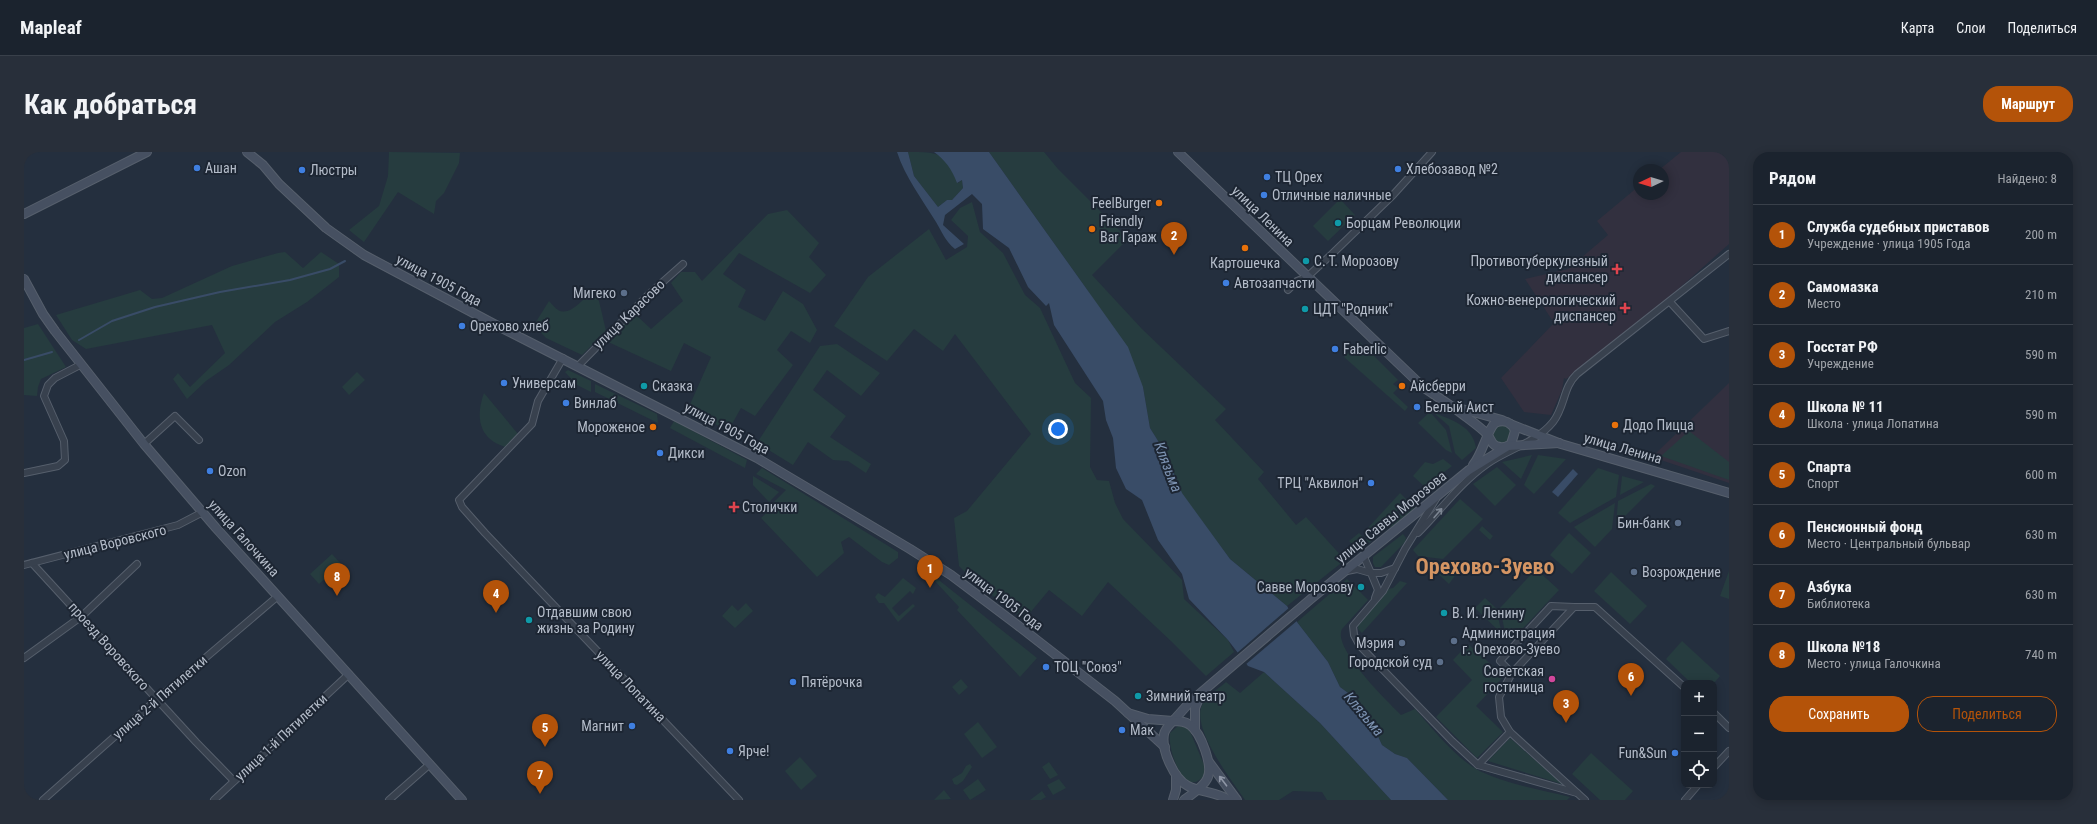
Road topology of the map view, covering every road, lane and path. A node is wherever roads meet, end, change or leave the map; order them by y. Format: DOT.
graph roads {
  1 [pos="146,152"];
  2 [pos="247,152"];
  3 [pos="255,152"];
  4 [pos="1178,152"];
  5 [pos="1432,152"];
  6 [pos="263,165"];
  7 [pos="24,214"];
  8 [pos="1729,254"];
  9 [pos="683,264"];
  10 [pos="1307,277"];
  11 [pos="24,279"];
  12 [pos="1288,290"];
  13 [pos="1670,302"];
  14 [pos="1729,331"];
  15 [pos="563,358"];
  16 [pos="80,365"];
  17 [pos="578,366"];
  18 [pos="1451,406"];
  19 [pos="1502,420"];
  20 [pos="1510,424"];
  21 [pos="1489,435"];
  22 [pos="1540,435"];
  23 [pos="199,440"];
  24 [pos="1559,443"];
  25 [pos="144,444"];
  26 [pos="1522,445"];
  27 [pos="1508,446"];
  28 [pos="1472,472"];
  29 [pos="24,473"];
  30 [pos="1729,493"];
  31 [pos="1437,498"];
  32 [pos="203,512"];
  33 [pos="1411,540"];
  34 [pos="1364,557"];
  35 [pos="32,563"];
  36 [pos="137,564"];
  37 [pos="24,565"];
  38 [pos="1395,568"];
  39 [pos="1370,572"];
  40 [pos="1342,574"];
  41 [pos="278,596"];
  42 [pos="1373,603"];
  43 [pos="1574,607"];
  44 [pos="82,616"];
  45 [pos="24,658"];
  46 [pos="349,674"];
  47 [pos="1512,674"];
  48 [pos="1681,684"];
  49 [pos="1202,694"];
  50 [pos="157,699"];
  51 [pos="1127,712"];
  52 [pos="1717,716"];
  53 [pos="1173,721"];
  54 [pos="1729,728"];
  55 [pos="1195,730"];
  56 [pos="1510,732"];
  57 [pos="1165,748"];
  58 [pos="1729,750"];
  59 [pos="1209,762"];
  60 [pos="430,764"];
  61 [pos="1478,764"];
  62 [pos="1717,764"];
  63 [pos="1176,774"];
  64 [pos="234,781"];
  65 [pos="1198,788"];
  66 [pos="1695,788"];
  67 [pos="1577,793"];
  68 [pos="43,800"];
  69 [pos="214,800"];
  70 [pos="389,800"];
  71 [pos="462,800"];
  72 [pos="739,800"];
  73 [pos="1173,800"];
  74 [pos="1184,800"];
  75 [pos="1229,800"];
  76 [pos="1237,800"];
  77 [pos="1585,800"];
  78 [pos="1685,800"];
  1 -- 7 [label="street"];
  2 -- 6 [label="street, улица 1905 Года"];
  3 -- 6 [label="street, улица 1905 Года"];
  4 -- 10 [label="street, улица Ленина"];
  5 -- 10 [label="street"];
  6 -- 15 [label="street, улица 1905 Года"];
  8 -- 13 [label="street"];
  9 -- 17 [label="street, улица Карасово"];
  10 -- 12 [label="street"];
  10 -- 18 [label="street, улица Ленина"];
  11 -- 16 [label="street, улица Галочкина"];
  13 -- 14 [label="street"];
  13 -- 22 [label="street"];
  15 -- 17 [label="street, улица 1905 Года"];
  15 -- 72 [label="street, улица Лопатина"];
  16 -- 25 [label="street, улица Галочкина"];
  16 -- 29 [label="street"];
  17 -- 51 [label="street, улица 1905 Года"];
  18 -- 19 [label="street, улица Ленина"];
  18 -- 21 [label="street"];
  19 -- 20 [label="street, улица Ленина"];
  19 -- 21 [label="street"];
  20 -- 22 [label="street, улица Ленина"];
  20 -- 27 [label="street"];
  21 -- 27 [label="street"];
  21 -- 28 [label="street, улица Саввы Морозова"];
  22 -- 24 [label="street, улица Ленина"];
  22 -- 26 [label="street"];
  23 -- 25 [label="street"];
  24 -- 26 [label="street"];
  24 -- 30 [label="street, улица Ленина"];
  25 -- 32 [label="street, улица Галочкина"];
  26 -- 27 [label="street"];
  26 -- 28 [label="street"];
  27 -- 28 [label="street, улица Саввы Морозова"];
  28 -- 31 [label="street, улица Саввы Морозова"];
  33 -- 28 [label="street, one-way"];
  31 -- 33 [label="street"];
  31 -- 34 [label="street, улица Саввы Морозова"];
  32 -- 35 [label="street, улица Воровского"];
  32 -- 41 [label="street, улица Галочкина"];
  33 -- 38 [label="street"];
  34 -- 39 [label="street"];
  34 -- 40 [label="street, улица Саввы Морозова"];
  35 -- 37 [label="street, улица Воровского"];
  35 -- 44 [label="street, проезд Воровского"];
  36 -- 44 [label="street"];
  38 -- 39 [label="street"];
  38 -- 42 [label="street"];
  39 -- 40 [label="street"];
  39 -- 42 [label="street"];
  40 -- 49 [label="street, улица Саввы Морозова"];
  41 -- 46 [label="street, улица Галочкина"];
  41 -- 50 [label="street, улица 2-й Пятилетки"];
  42 -- 61 [label="street"];
  43 -- 47 [label="street"];
  43 -- 47 [label="street"];
  43 -- 48 [label="street"];
  44 -- 45 [label="street"];
  44 -- 50 [label="street, проезд Воровского"];
  46 -- 60 [label="street, улица Галочкина"];
  46 -- 64 [label="street, улица 1-й Пятилетки"];
  47 -- 56 [label="street"];
  49 -- 53 [label="street, улица Саввы Морозова"];
  49 -- 55 [label="street, улица Саввы Морозова"];
  50 -- 64 [label="street, проезд Воровского"];
  50 -- 68 [label="street, улица 2-й Пятилетки"];
  51 -- 53 [label="street"];
  51 -- 57 [label="street"];
  52 -- 54 [label="street"];
  53 -- 55 [label="street"];
  53 -- 57 [label="street, улица Саввы Морозова"];
  55 -- 59 [label="street"];
  56 -- 61 [label="street"];
  56 -- 67 [label="street"];
  57 -- 63 [label="street"];
  58 -- 62 [label="street"];
  59 -- 65 [label="street"];
  76 -- 59 [label="street, one-way"];
  60 -- 70 [label="street"];
  60 -- 71 [label="street, улица Галочкина"];
  61 -- 67 [label="street"];
  63 -- 65 [label="street"];
  63 -- 73 [label="street"];
  64 -- 69 [label="street, улица 1-й Пятилетки"];
  65 -- 74 [label="street"];
  65 -- 75 [label="street"];
  66 -- 78 [label="street"];
  67 -- 77 [label="street"];
}
